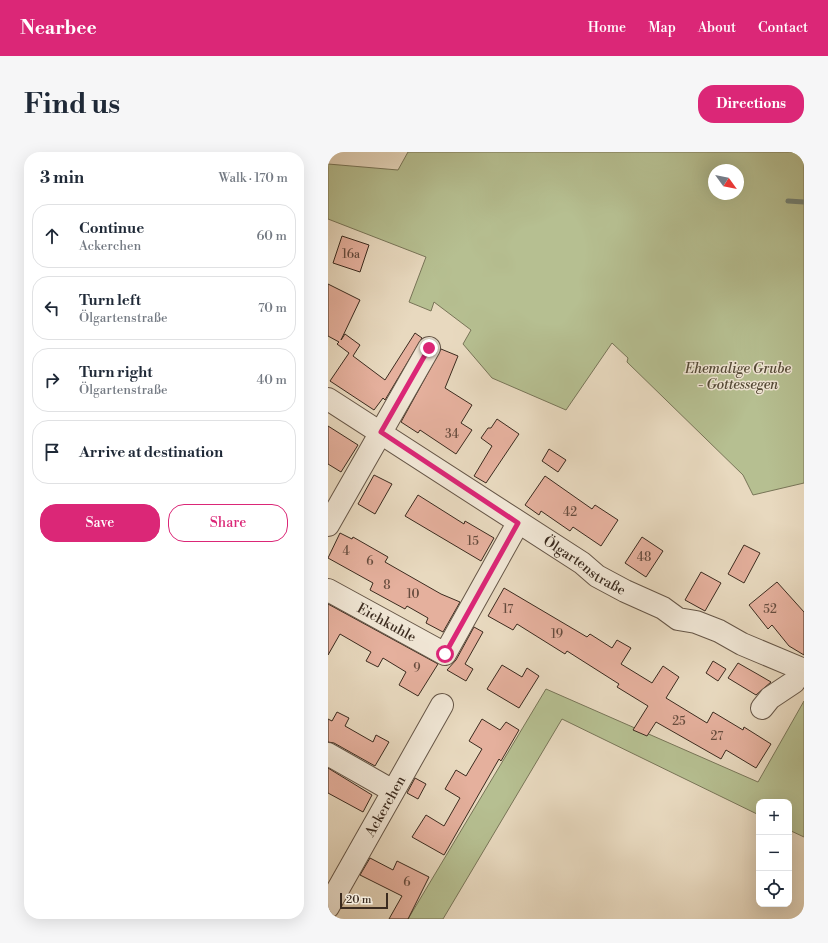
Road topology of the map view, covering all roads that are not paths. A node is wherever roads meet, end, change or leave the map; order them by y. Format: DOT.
graph roads {
  1 [pos="429,348"];
  2 [pos="328,399"];
  3 [pos="381,432"];
  4 [pos="518,523"];
  5 [pos="328,525"];
  6 [pos="328,590"];
  7 [pos="803,669"];
  8 [pos="442,704"];
  9 [pos="762,708"];
  10 [pos="328,754"];
  11 [pos="393,791"];
  12 [pos="328,907"];
  1 -- 3 [label="street"];
  2 -- 3 [label="street, Ölgartenstraße"];
  3 -- 4 [label="street, Ölgartenstraße"];
  3 -- 5 [label="street"];
  4 -- 6 [label="street, Eichkuhle"];
  4 -- 7 [label="street, Ölgartenstraße"];
  7 -- 9 [label="street"];
  8 -- 11 [label="street, Ackerchen"];
  10 -- 11 [label="street"];
  11 -- 12 [label="street, Ackerchen"];
}
